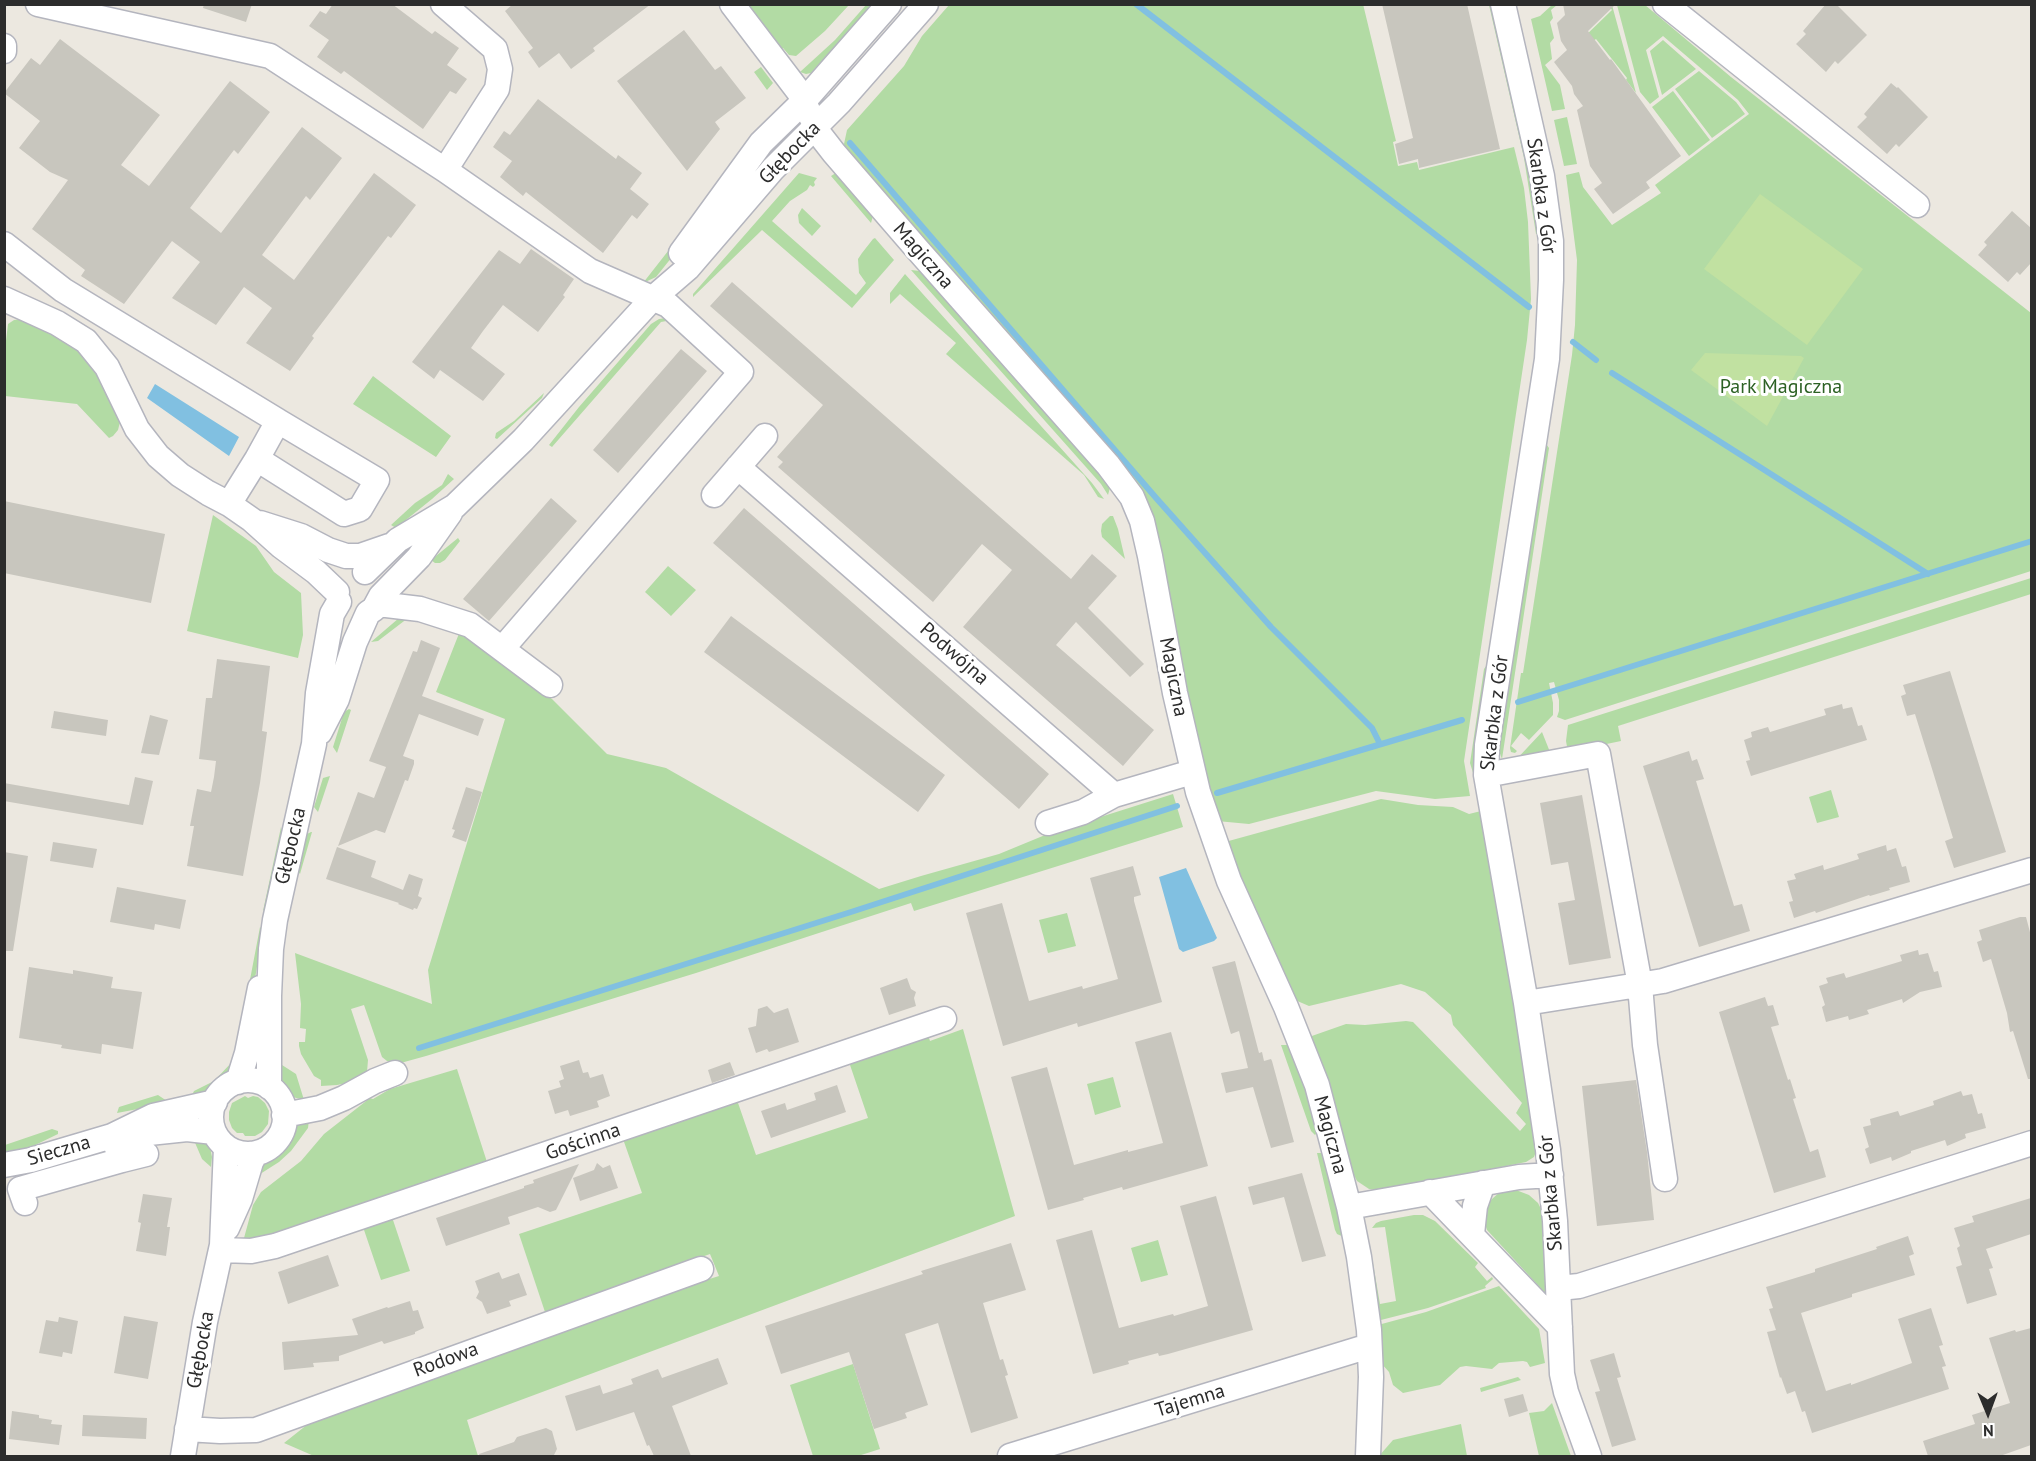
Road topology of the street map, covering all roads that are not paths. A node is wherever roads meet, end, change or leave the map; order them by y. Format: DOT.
graph roads {
  1 [pos="38,4"];
  2 [pos="443,4"];
  3 [pos="732,4"];
  4 [pos="889,4"];
  5 [pos="926,4"];
  6 [pos="1503,4"];
  7 [pos="1665,4"];
  8 [pos="4,46"];
  9 [pos="4,51"];
  10 [pos="804,101"];
  11 [pos="816,125"];
  12 [pos="445,170"];
  13 [pos="1917,205"];
  14 [pos="4,244"];
  15 [pos="4,298"];
  16 [pos="652,300"];
  17 [pos="278,421"];
  18 [pos="765,435"];
  19 [pos="257,459"];
  20 [pos="738,467"];
  21 [pos="714,495"];
  22 [pos="229,504"];
  23 [pos="454,506"];
  24 [pos="252,520"];
  25 [pos="390,546"];
  26 [pos="328,550"];
  27 [pos="359,572"];
  28 [pos="338,597"];
  29 [pos="376,604"];
  30 [pos="502,649"];
  31 [pos="550,685"];
  32 [pos="314,744"];
  33 [pos="1192,772"];
  34 [pos="1486,775"];
  35 [pos="1114,795"];
  36 [pos="1048,823"];
  37 [pos="2031,870"];
  38 [pos="271,949"];
  39 [pos="1640,986"];
  40 [pos="1526,1003"];
  41 [pos="944,1019"];
  42 [pos="395,1073"];
  43 [pos="238,1082"];
  44 [pos="269,1087"];
  45 [pos="215,1102"];
  46 [pos="284,1115"];
  47 [pos="112,1136"];
  48 [pos="220,1140"];
  49 [pos="2031,1143"];
  50 [pos="256,1153"];
  51 [pos="146,1154"];
  52 [pos="122,1160"];
  53 [pos="4,1165"];
  54 [pos="1551,1175"];
  55 [pos="1665,1179"];
  56 [pos="1484,1183"];
  57 [pos="1430,1192"];
  58 [pos="25,1203"];
  59 [pos="1349,1207"];
  60 [pos="1472,1234"];
  61 [pos="221,1248"];
  62 [pos="701,1269"];
  63 [pos="1558,1288"];
  64 [pos="1560,1327"];
  65 [pos="1369,1346"];
  66 [pos="187,1429"];
  67 [pos="183,1456"];
  68 [pos="1011,1456"];
  69 [pos="1368,1456"];
  70 [pos="1589,1456"];
  1 -- 12 [label="street"];
  2 -- 12 [label="street"];
  3 -- 10 [label="street, Magiczna"];
  4 -- 10 [label="street, Głębocka"];
  5 -- 11 [label="street, Głębocka"];
  6 -- 34 [label="street, Skarbka z Gór"];
  7 -- 13 [label="street"];
  8 -- 9 [label="street"];
  10 -- 11 [label="street, Magiczna"];
  10 -- 16 [label="street, Głębocka"];
  11 -- 16 [label="street, Głębocka"];
  11 -- 33 [label="street, Magiczna"];
  12 -- 16 [label="street"];
  14 -- 17 [label="street"];
  15 -- 22 [label="street"];
  16 -- 23 [label="street, Głębocka"];
  16 -- 30 [label="street"];
  17 -- 19 [label="street"];
  17 -- 19 [label="street"];
  18 -- 20 [label="street"];
  19 -- 22 [label="street"];
  20 -- 21 [label="street"];
  20 -- 35 [label="street, Podwójna"];
  22 -- 24 [label="street"];
  23 -- 25 [label="street, Głębocka"];
  23 -- 29 [label="street, Głębocka"];
  24 -- 26 [label="street"];
  24 -- 28 [label="street"];
  25 -- 26 [label="street"];
  25 -- 27 [label="street, Głębocka"];
  26 -- 27 [label="street"];
  27 -- 28 [label="street, Głębocka"];
  27 -- 29 [label="street"];
  28 -- 29 [label="street"];
  28 -- 32 [label="street, Głębocka"];
  29 -- 30 [label="street"];
  29 -- 32 [label="street, Głębocka"];
  30 -- 31 [label="street"];
  32 -- 38 [label="street, Głębocka"];
  33 -- 35 [label="street"];
  33 -- 59 [label="street, Magiczna"];
  34 -- 39 [label="street"];
  34 -- 40 [label="street, Skarbka z Gór"];
  35 -- 36 [label="street"];
  37 -- 39 [label="street"];
  38 -- 43 [label="street, Głębocka"];
  38 -- 44 [label="street, Głębocka"];
  39 -- 40 [label="street"];
  39 -- 55 [label="street"];
  40 -- 54 [label="street, Skarbka z Gór"];
  41 -- 61 [label="street, Gościnna"];
  42 -- 46 [label="street"];
  43 -- 44 [label="street"];
  43 -- 45 [label="street"];
  44 -- 46 [label="street"];
  45 -- 47 [label="street, Sieczna"];
  45 -- 48 [label="street, Głębocka"];
  46 -- 50 [label="street"];
  47 -- 48 [label="street, Sieczna"];
  47 -- 52 [label="street"];
  47 -- 53 [label="street, Sieczna"];
  48 -- 50 [label="street"];
  48 -- 61 [label="street, Głębocka"];
  49 -- 63 [label="street"];
  50 -- 61 [label="street, Głębocka"];
  51 -- 52 [label="street"];
  52 -- 58 [label="street"];
  54 -- 56 [label="street"];
  54 -- 63 [label="street, Skarbka z Gór"];
  56 -- 57 [label="street"];
  56 -- 60 [label="street"];
  57 -- 59 [label="street"];
  57 -- 60 [label="street"];
  59 -- 65 [label="street, Magiczna"];
  60 -- 64 [label="street"];
  61 -- 66 [label="street, Głębocka"];
  62 -- 66 [label="street, Rodowa"];
  63 -- 64 [label="street, Skarbka z Gór"];
  64 -- 70 [label="street, Skarbka z Gór"];
  65 -- 68 [label="street, Tajemna"];
  65 -- 69 [label="street, Magiczna"];
  66 -- 67 [label="street, Głębocka"];
}
